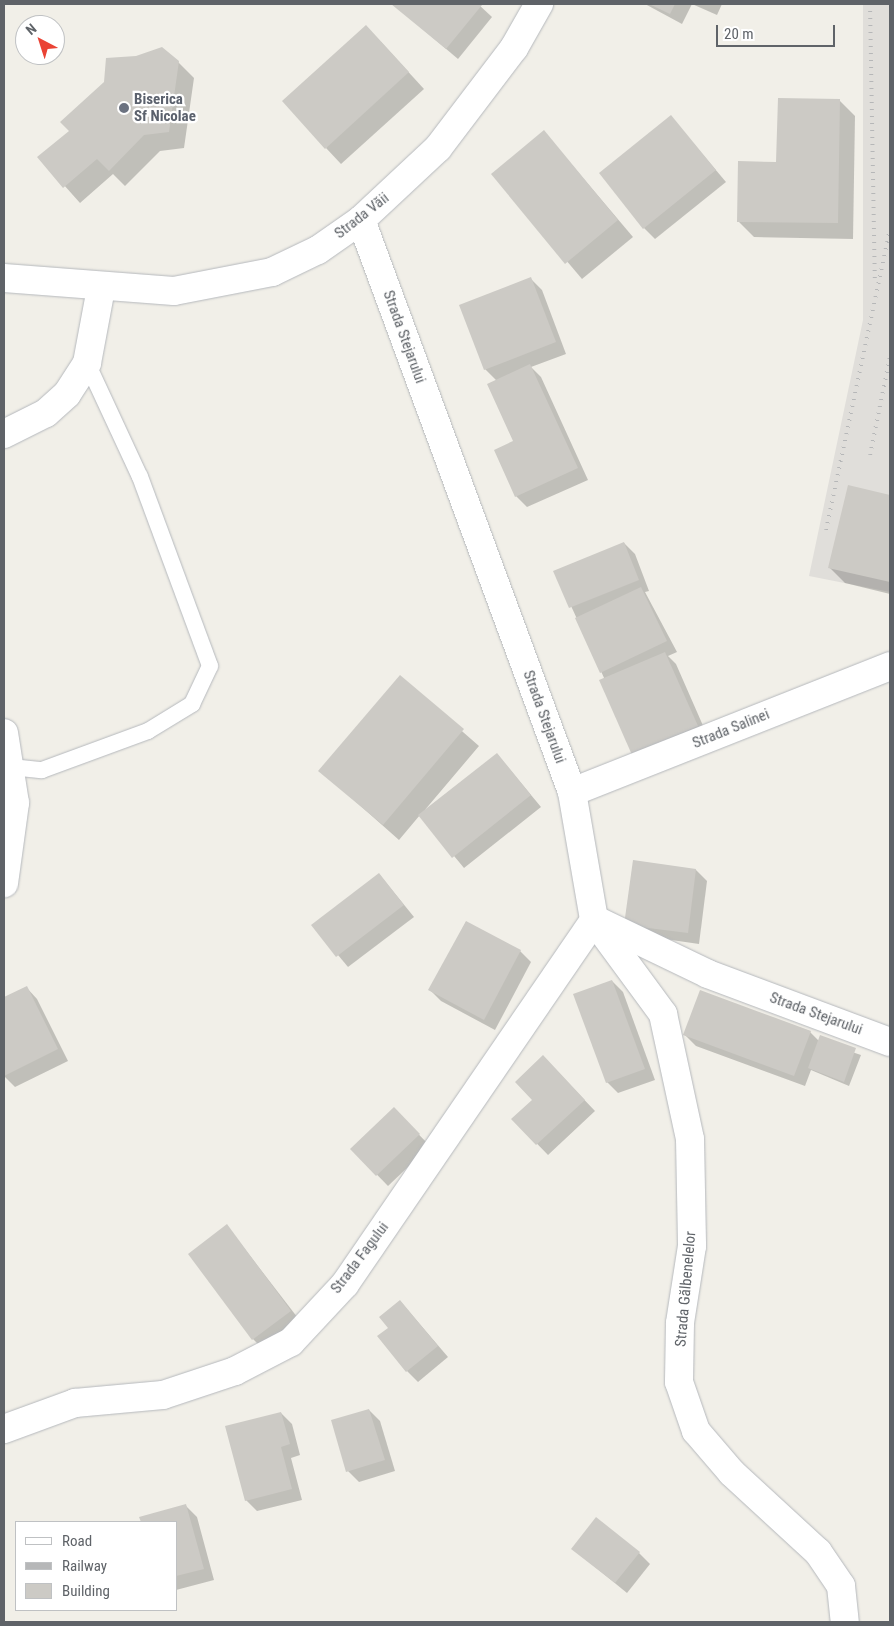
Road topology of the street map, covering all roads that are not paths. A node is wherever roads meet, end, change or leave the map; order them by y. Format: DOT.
graph roads {
  1 [pos="539,4"];
  2 [pos="361,220"];
  3 [pos="4,278"];
  4 [pos="101,288"];
  5 [pos="86,363"];
  6 [pos="4,434"];
  7 [pos="890,666"];
  8 [pos="4,733"];
  9 [pos="11,767"];
  10 [pos="572,792"];
  11 [pos="4,882"];
  12 [pos="594,920"];
  13 [pos="890,1042"];
  14 [pos="4,1429"];
  15 [pos="845,1622"];
  1 -- 2 [label="street, Strada Văii"];
  2 -- 4 [label="street, Strada Văii"];
  2 -- 10 [label="street, Strada Stejarului"];
  3 -- 4 [label="street, Strada Văii"];
  4 -- 5 [label="street"];
  5 -- 6 [label="street"];
  5 -- 9 [label="lane"];
  7 -- 10 [label="street, Strada Salinei"];
  8 -- 9 [label="street"];
  9 -- 11 [label="street"];
  10 -- 12 [label="street, Strada Stejarului"];
  12 -- 13 [label="street, Strada Stejarului"];
  12 -- 14 [label="street, Strada Fagului"];
  12 -- 15 [label="street, Strada Gălbenelelor"];
}
